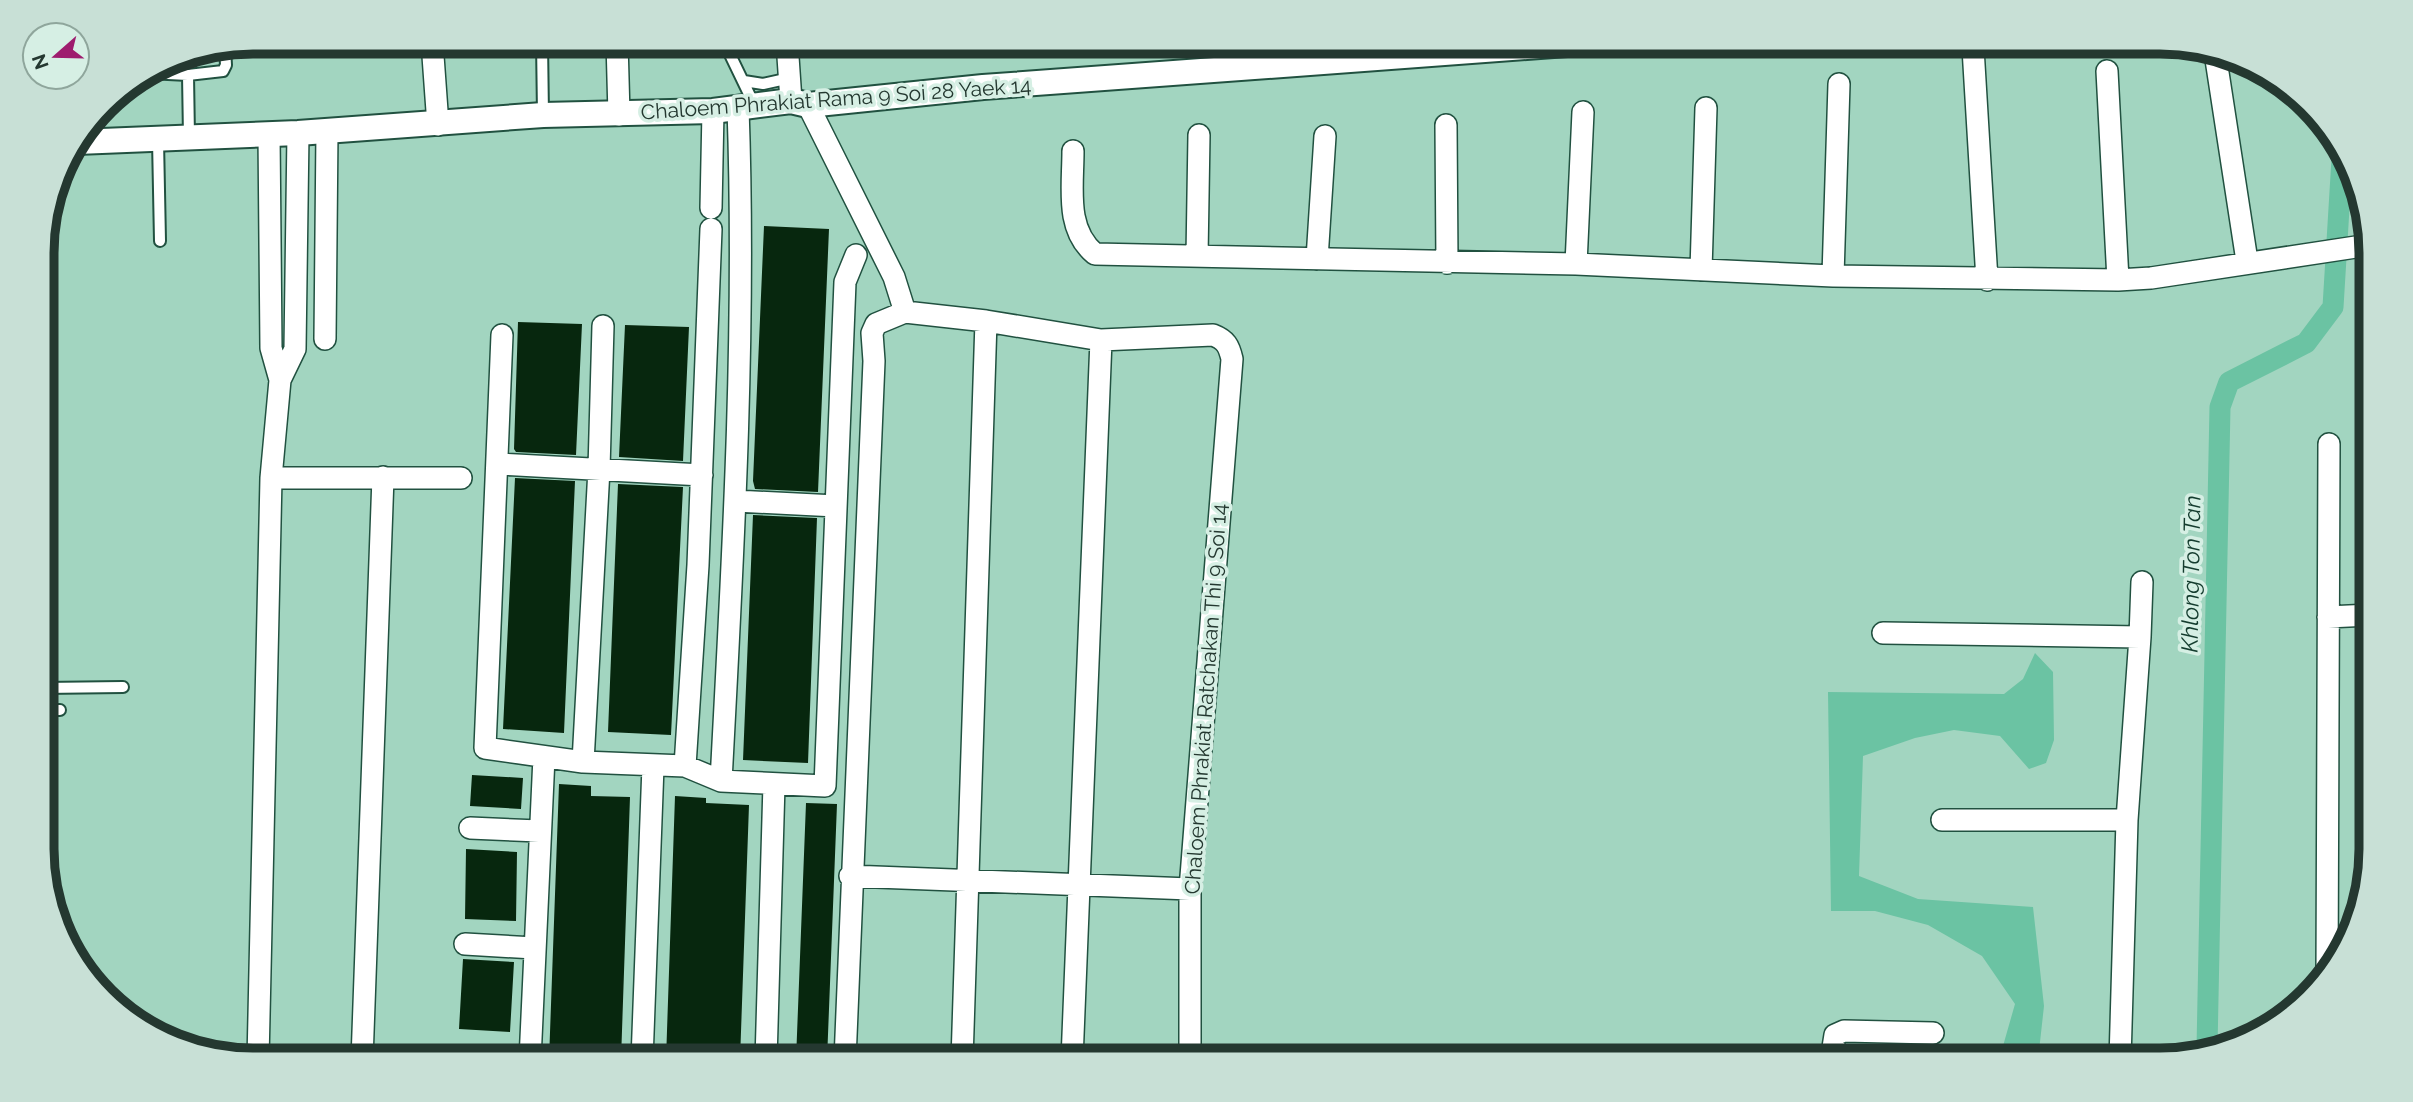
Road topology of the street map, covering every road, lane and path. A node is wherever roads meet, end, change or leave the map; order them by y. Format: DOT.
graph roads {
  1 [pos="1426,54"];
  2 [pos="1973,54"];
  3 [pos="433,55"];
  4 [pos="542,55"];
  5 [pos="617,55"];
  6 [pos="731,55"];
  7 [pos="789,55"];
  8 [pos="225,57"];
  9 [pos="2217,63"];
  10 [pos="2107,71"];
  11 [pos="167,74"];
  12 [pos="188,75"];
  13 [pos="744,81"];
  14 [pos="1839,84"];
  15 [pos="796,94"];
  16 [pos="750,108"];
  17 [pos="1706,108"];
  18 [pos="713,111"];
  19 [pos="1583,112"];
  20 [pos="543,115"];
  21 [pos="619,115"];
  22 [pos="438,125"];
  23 [pos="1446,125"];
  24 [pos="327,131"];
  25 [pos="298,133"];
  26 [pos="269,134"];
  27 [pos="1199,135"];
  28 [pos="1325,136"];
  29 [pos="189,138"];
  30 [pos="158,140"];
  31 [pos="88,142"];
  32 [pos="1073,151"];
  33 [pos="160,242"];
  34 [pos="2358,246"];
  35 [pos="856,255"];
  36 [pos="1197,256"];
  37 [pos="1317,258"];
  38 [pos="2247,261"];
  39 [pos="1447,263"];
  40 [pos="1576,264"];
  41 [pos="1702,270"];
  42 [pos="1833,276"];
  43 [pos="1987,280"];
  44 [pos="2118,280"];
  45 [pos="905,312"];
  46 [pos="986,321"];
  47 [pos="603,326"];
  48 [pos="502,335"];
  49 [pos="325,338"];
  50 [pos="1101,340"];
  51 [pos="280,380"];
  52 [pos="704,431"];
  53 [pos="736,433"];
  54 [pos="2329,444"];
  55 [pos="499,464"];
  56 [pos="599,469"];
  57 [pos="702,475"];
  58 [pos="383,477"];
  59 [pos="271,478"];
  60 [pos="461,478"];
  61 [pos="736,502"];
  62 [pos="836,506"];
  63 [pos="698,565"];
  64 [pos="733,567"];
  65 [pos="2142,582"];
  66 [pos="2359,616"];
  67 [pos="2329,617"];
  68 [pos="1883,633"];
  69 [pos="2140,637"];
  70 [pos="123,687"];
  71 [pos="54,688"];
  72 [pos="54,710"];
  73 [pos="60,710"];
  74 [pos="544,757"];
  75 [pos="583,762"];
  76 [pos="653,766"];
  77 [pos="685,766"];
  78 [pos="721,781"];
  79 [pos="774,785"];
  80 [pos="1942,820"];
  81 [pos="2127,820"];
  82 [pos="470,828"];
  83 [pos="539,831"];
  84 [pos="850,876"];
  85 [pos="969,881"];
  86 [pos="1080,884"];
  87 [pos="1190,889"];
  88 [pos="466,944"];
  89 [pos="534,948"];
  90 [pos="2327,956"];
  91 [pos="1933,1033"];
  92 [pos="1833,1047"];
  93 [pos="2120,1047"];
  94 [pos="258,1048"];
  95 [pos="362,1048"];
  96 [pos="530,1048"];
  97 [pos="642,1048"];
  98 [pos="766,1048"];
  99 [pos="845,1048"];
  100 [pos="962,1048"];
  101 [pos="1073,1048"];
  102 [pos="1190,1048"];
  1 -- 15 [label="street, Chaloem Phrakiat Rama 9 Soi 28 Yaek 14"];
  2 -- 43 [label="street"];
  3 -- 22 [label="street"];
  4 -- 20 [label="lane"];
  5 -- 21 [label="street"];
  6 -- 13 [label="lane"];
  7 -- 15 [label="street"];
  8 -- 12 [label="lane"];
  9 -- 38 [label="street"];
  10 -- 44 [label="street"];
  11 -- 12 [label="lane"];
  12 -- 29 [label="lane"];
  13 -- 15 [label="lane"];
  13 -- 16 [label="lane"];
  14 -- 42 [label="street"];
  15 -- 16 [label="street, Chaloem Phrakiat Rama 9 Soi 28 Yaek 14"];
  15 -- 45 [label="street"];
  16 -- 18 [label="street, Chaloem Phrakiat Rama 9 Soi 28 Yaek 14"];
  16 -- 53 [label="street"];
  17 -- 41 [label="street"];
  18 -- 21 [label="street, Chaloem Phrakiat Rama 9 Soi 28 Yaek 14"];
  18 -- 52 [label="street"];
  19 -- 40 [label="street"];
  20 -- 21 [label="street, Chaloem Phrakiat Rama 9 Soi 28 Yaek 14"];
  20 -- 22 [label="street, Chaloem Phrakiat Rama 9 Soi 28 Yaek 14"];
  22 -- 24 [label="street, Chaloem Phrakiat Rama 9 Soi 28 Yaek 14"];
  23 -- 39 [label="street"];
  24 -- 25 [label="street, Chaloem Phrakiat Rama 9 Soi 28 Yaek 14"];
  24 -- 49 [label="street"];
  25 -- 26 [label="street, Chaloem Phrakiat Rama 9 Soi 28 Yaek 14"];
  25 -- 51 [label="street"];
  26 -- 29 [label="street, Chaloem Phrakiat Rama 9 Soi 28 Yaek 14"];
  26 -- 51 [label="street"];
  27 -- 36 [label="street"];
  28 -- 37 [label="street"];
  29 -- 30 [label="street, Chaloem Phrakiat Rama 9 Soi 28 Yaek 14"];
  30 -- 31 [label="street, Chaloem Phrakiat Rama 9 Soi 28 Yaek 14"];
  30 -- 33 [label="lane"];
  32 -- 36 [label="street"];
  34 -- 38 [label="street"];
  35 -- 62 [label="street"];
  36 -- 37 [label="street"];
  37 -- 39 [label="street"];
  38 -- 44 [label="street"];
  39 -- 40 [label="street"];
  40 -- 41 [label="street"];
  41 -- 42 [label="street"];
  42 -- 43 [label="street"];
  43 -- 44 [label="street"];
  45 -- 46 [label="street"];
  45 -- 84 [label="street"];
  46 -- 50 [label="street"];
  46 -- 85 [label="street"];
  47 -- 56 [label="street"];
  48 -- 55 [label="street"];
  50 -- 86 [label="street"];
  50 -- 87 [label="street, Chaloem Phrakiat Ratchakan Thi 9 Soi 14"];
  51 -- 59 [label="street"];
  52 -- 53 [label="street"];
  52 -- 57 [label="street"];
  53 -- 61 [label="street"];
  54 -- 67 [label="street"];
  55 -- 56 [label="street"];
  55 -- 74 [label="street"];
  56 -- 57 [label="street"];
  56 -- 75 [label="street"];
  57 -- 63 [label="street"];
  58 -- 59 [label="street"];
  58 -- 60 [label="street"];
  58 -- 95 [label="street"];
  59 -- 94 [label="street"];
  61 -- 62 [label="street"];
  61 -- 64 [label="street"];
  62 -- 79 [label="street"];
  63 -- 64 [label="street"];
  63 -- 77 [label="street"];
  64 -- 78 [label="street"];
  65 -- 69 [label="street"];
  66 -- 67 [label="street"];
  67 -- 90 [label="street"];
  68 -- 69 [label="street"];
  69 -- 81 [label="street"];
  70 -- 71 [label="lane"];
  72 -- 73 [label="lane"];
  74 -- 75 [label="street"];
  74 -- 83 [label="street"];
  75 -- 76 [label="street"];
  76 -- 77 [label="street"];
  76 -- 97 [label="street"];
  77 -- 78 [label="street"];
  78 -- 79 [label="street"];
  79 -- 98 [label="street"];
  80 -- 81 [label="street"];
  81 -- 93 [label="street"];
  82 -- 83 [label="street"];
  83 -- 89 [label="street"];
  84 -- 85 [label="street"];
  84 -- 99 [label="street"];
  85 -- 86 [label="street"];
  85 -- 100 [label="street"];
  86 -- 87 [label="street"];
  86 -- 101 [label="street"];
  87 -- 102 [label="street, Chaloem Phrakiat Ratchakan Thi 9 Soi 14"];
  88 -- 89 [label="street"];
  89 -- 96 [label="street"];
  91 -- 92 [label="street"];
}
